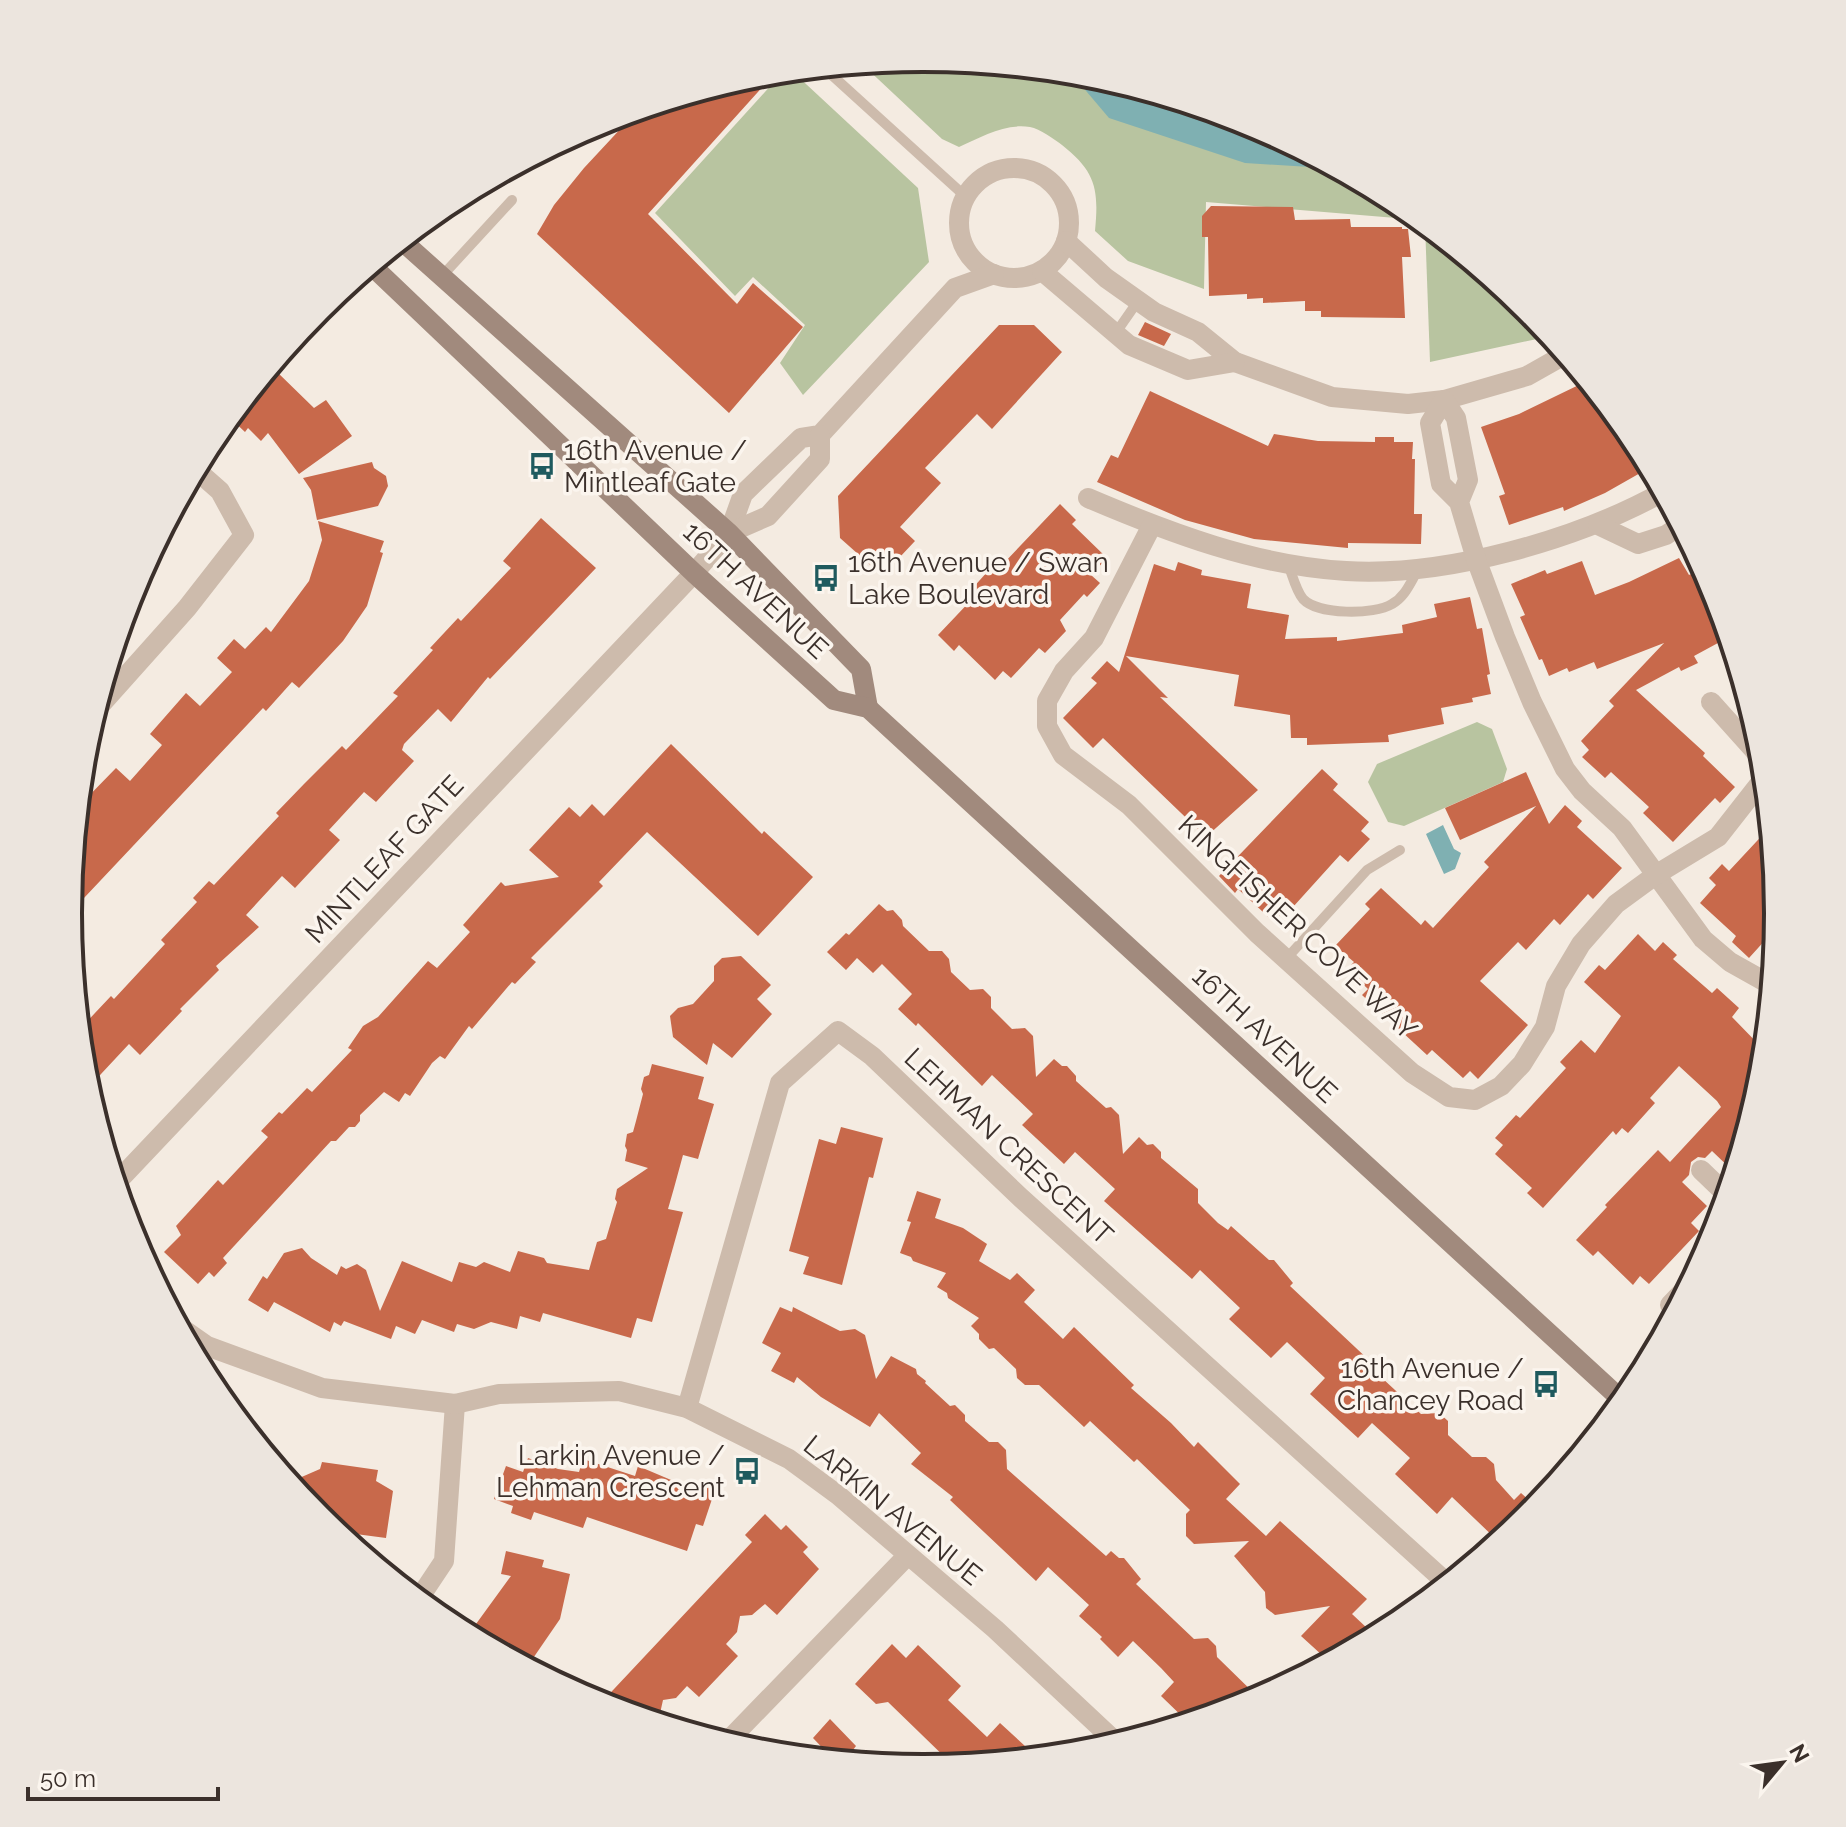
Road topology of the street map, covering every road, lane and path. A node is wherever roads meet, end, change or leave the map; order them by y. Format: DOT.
graph roads {
  1 [pos="834,77"];
  2 [pos="966,197"];
  3 [pos="512,200"];
  4 [pos="961,236"];
  5 [pos="1066,241"];
  6 [pos="409,247"];
  7 [pos="1042,271"];
  8 [pos="379,272"];
  9 [pos="994,274"];
  10 [pos="442,276"];
  11 [pos="955,288"];
  12 [pos="1138,301"];
  13 [pos="1115,334"];
  14 [pos="1556,359"];
  15 [pos="1235,362"];
  16 [pos="1444,400"];
  17 [pos="820,435"];
  18 [pos="204,477"];
  19 [pos="1654,497"];
  20 [pos="1088,498"];
  21 [pos="1152,525"];
  22 [pos="1598,525"];
  23 [pos="1672,531"];
  24 [pos="729,533"];
  25 [pos="1476,559"];
  26 [pos="1288,564"];
  27 [pos="1420,568"];
  28 [pos="694,573"];
  29 [pos="111,693"];
  30 [pos="1711,702"];
  31 [pos="868,708"];
  32 [pos="1746,741"];
  33 [pos="1755,790"];
  34 [pos="1400,850"];
  35 [pos="1657,874"];
  36 [pos="1286,959"];
  37 [pos="1762,980"];
  38 [pos="1701,1170"];
  39 [pos="123,1175"];
  40 [pos="1719,1187"];
  41 [pos="197,1339"];
  42 [pos="1614,1393"];
  43 [pos="455,1404"];
  44 [pos="687,1408"];
  45 [pos="907,1556"];
  46 [pos="1440,1577"];
  47 [pos="424,1591"];
  48 [pos="735,1733"];
  49 [pos="1107,1734"];
  1 -- 2 [label="lane"];
  2 -- 4 [label="street"];
  2 -- 5 [label="street"];
  3 -- 10 [label="lane"];
  4 -- 9 [label="street"];
  4 -- 11 [label="street"];
  5 -- 7 [label="street"];
  5 -- 12 [label="street"];
  6 -- 10 [label="main road, 16TH AVENUE"];
  7 -- 9 [label="street"];
  7 -- 13 [label="street"];
  8 -- 28 [label="main road, 16TH AVENUE"];
  9 -- 11 [label="street"];
  10 -- 24 [label="main road, 16TH AVENUE"];
  11 -- 17 [label="street"];
  12 -- 13 [label="lane"];
  12 -- 15 [label="street"];
  13 -- 15 [label="street"];
  14 -- 16 [label="street"];
  15 -- 16 [label="street"];
  16 -- 25 [label="street"];
  17 -- 24 [label="street"];
  17 -- 24 [label="street"];
  18 -- 29 [label="street"];
  19 -- 22 [label="street"];
  20 -- 21 [label="street"];
  21 -- 26 [label="street"];
  21 -- 36 [label="street, KINGFISHER COVE WAY"];
  22 -- 23 [label="street"];
  22 -- 25 [label="street"];
  24 -- 28 [label="street, MINTLEAF GATE"];
  24 -- 31 [label="main road, 16TH AVENUE"];
  25 -- 27 [label="street"];
  25 -- 35 [label="street"];
  26 -- 27 [label="street"];
  26 -- 27 [label="lane"];
  28 -- 31 [label="main road, 16TH AVENUE"];
  28 -- 39 [label="street, MINTLEAF GATE"];
  30 -- 32 [label="street"];
  31 -- 42 [label="main road, 16TH AVENUE"];
  33 -- 35 [label="street, KINGFISHER COVE WAY"];
  34 -- 36 [label="lane"];
  35 -- 36 [label="street, KINGFISHER COVE WAY"];
  35 -- 37 [label="street"];
  38 -- 40 [label="street"];
  41 -- 43 [label="street, LARKIN AVENUE"];
  43 -- 44 [label="street, LARKIN AVENUE"];
  43 -- 47 [label="street"];
  44 -- 45 [label="street, LARKIN AVENUE"];
  44 -- 46 [label="street, LEHMAN CRESCENT"];
  45 -- 48 [label="street"];
  45 -- 49 [label="street, LARKIN AVENUE"];
}
